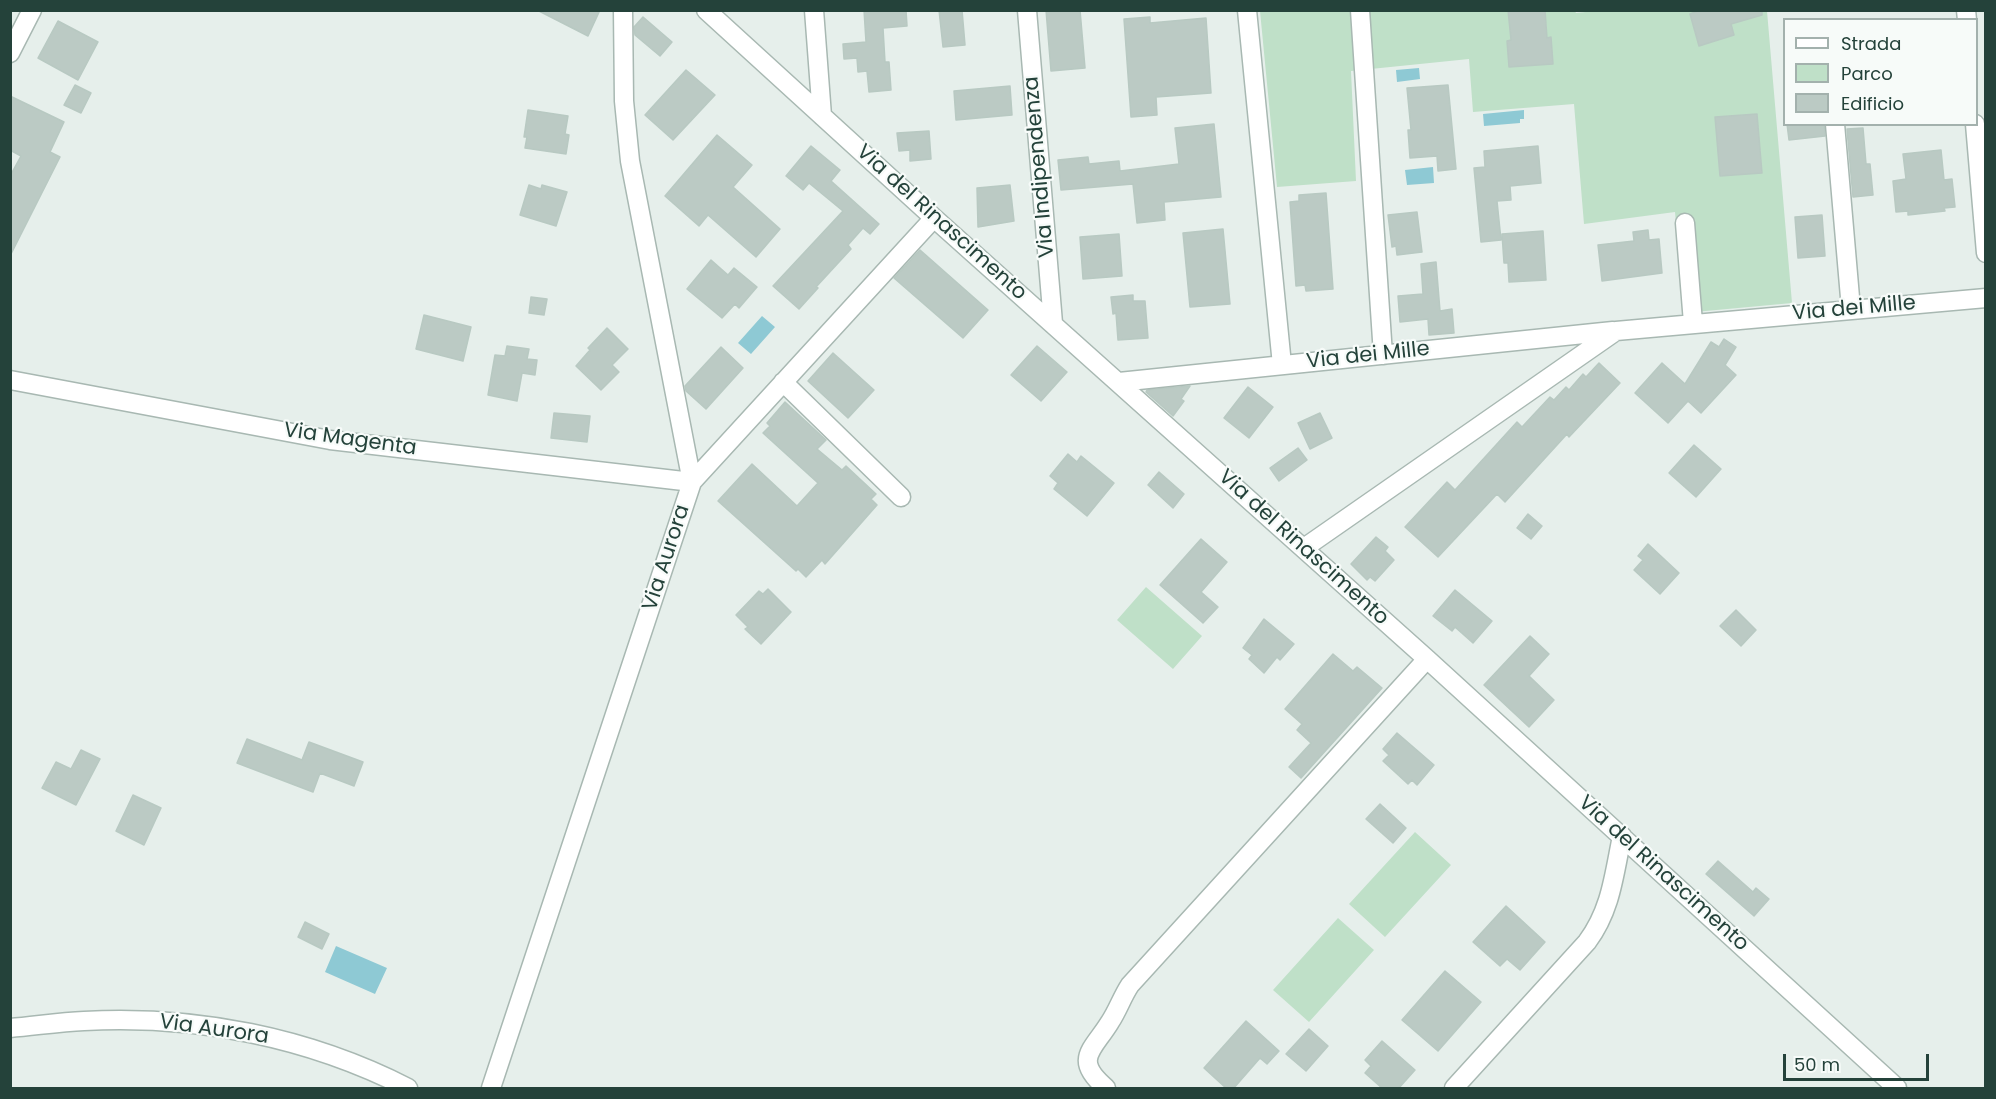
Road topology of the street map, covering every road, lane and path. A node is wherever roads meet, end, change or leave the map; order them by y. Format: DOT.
graph roads {
  1 [pos="32,10"];
  2 [pos="623,10"];
  3 [pos="706,10"];
  4 [pos="814,10"];
  5 [pos="1027,10"];
  6 [pos="1247,10"];
  7 [pos="1360,10"];
  8 [pos="10,53"];
  9 [pos="822,116"];
  10 [pos="1835,126"];
  11 [pos="1975,126"];
  12 [pos="934,218"];
  13 [pos="1685,223"];
  14 [pos="1986,253"];
  15 [pos="1986,298"];
  16 [pos="1851,309"];
  17 [pos="1053,323"];
  18 [pos="1693,323"];
  19 [pos="1616,331"];
  20 [pos="1383,355"];
  21 [pos="1282,365"];
  22 [pos="10,380"];
  23 [pos="783,382"];
  24 [pos="1119,382"];
  25 [pos="692,482"];
  26 [pos="901,497"];
  27 [pos="1304,548"];
  28 [pos="1427,659"];
  29 [pos="1622,836"];
  30 [pos="10,1029"];
  31 [pos="408,1089"];
  32 [pos="491,1089"];
  33 [pos="1106,1089"];
  34 [pos="1454,1089"];
  35 [pos="1898,1089"];
  1 -- 8 [label="street"];
  2 -- 25 [label="street, Via Aurora"];
  3 -- 9 [label="street, Via del Rinascimento"];
  4 -- 9 [label="street"];
  5 -- 17 [label="street, Via Indipendenza"];
  6 -- 21 [label="street"];
  7 -- 20 [label="street"];
  9 -- 12 [label="street, Via del Rinascimento"];
  10 -- 16 [label="street"];
  11 -- 14 [label="street"];
  12 -- 17 [label="street, Via del Rinascimento"];
  12 -- 23 [label="street"];
  13 -- 18 [label="street"];
  15 -- 16 [label="street, Via dei Mille"];
  16 -- 18 [label="street, Via dei Mille"];
  17 -- 24 [label="street, Via del Rinascimento"];
  18 -- 19 [label="street, Via dei Mille"];
  19 -- 20 [label="street, Via dei Mille"];
  19 -- 27 [label="street, Via dei Mille"];
  20 -- 21 [label="street, Via dei Mille"];
  21 -- 24 [label="street, Via dei Mille"];
  22 -- 25 [label="street, Via Magenta"];
  23 -- 25 [label="street"];
  23 -- 26 [label="street"];
  24 -- 27 [label="street, Via del Rinascimento"];
  25 -- 32 [label="street, Via Aurora"];
  27 -- 28 [label="street, Via del Rinascimento"];
  28 -- 29 [label="street, Via del Rinascimento"];
  28 -- 33 [label="street"];
  29 -- 34 [label="street"];
  29 -- 35 [label="street, Via del Rinascimento"];
  30 -- 31 [label="street, Via Aurora"];
}
